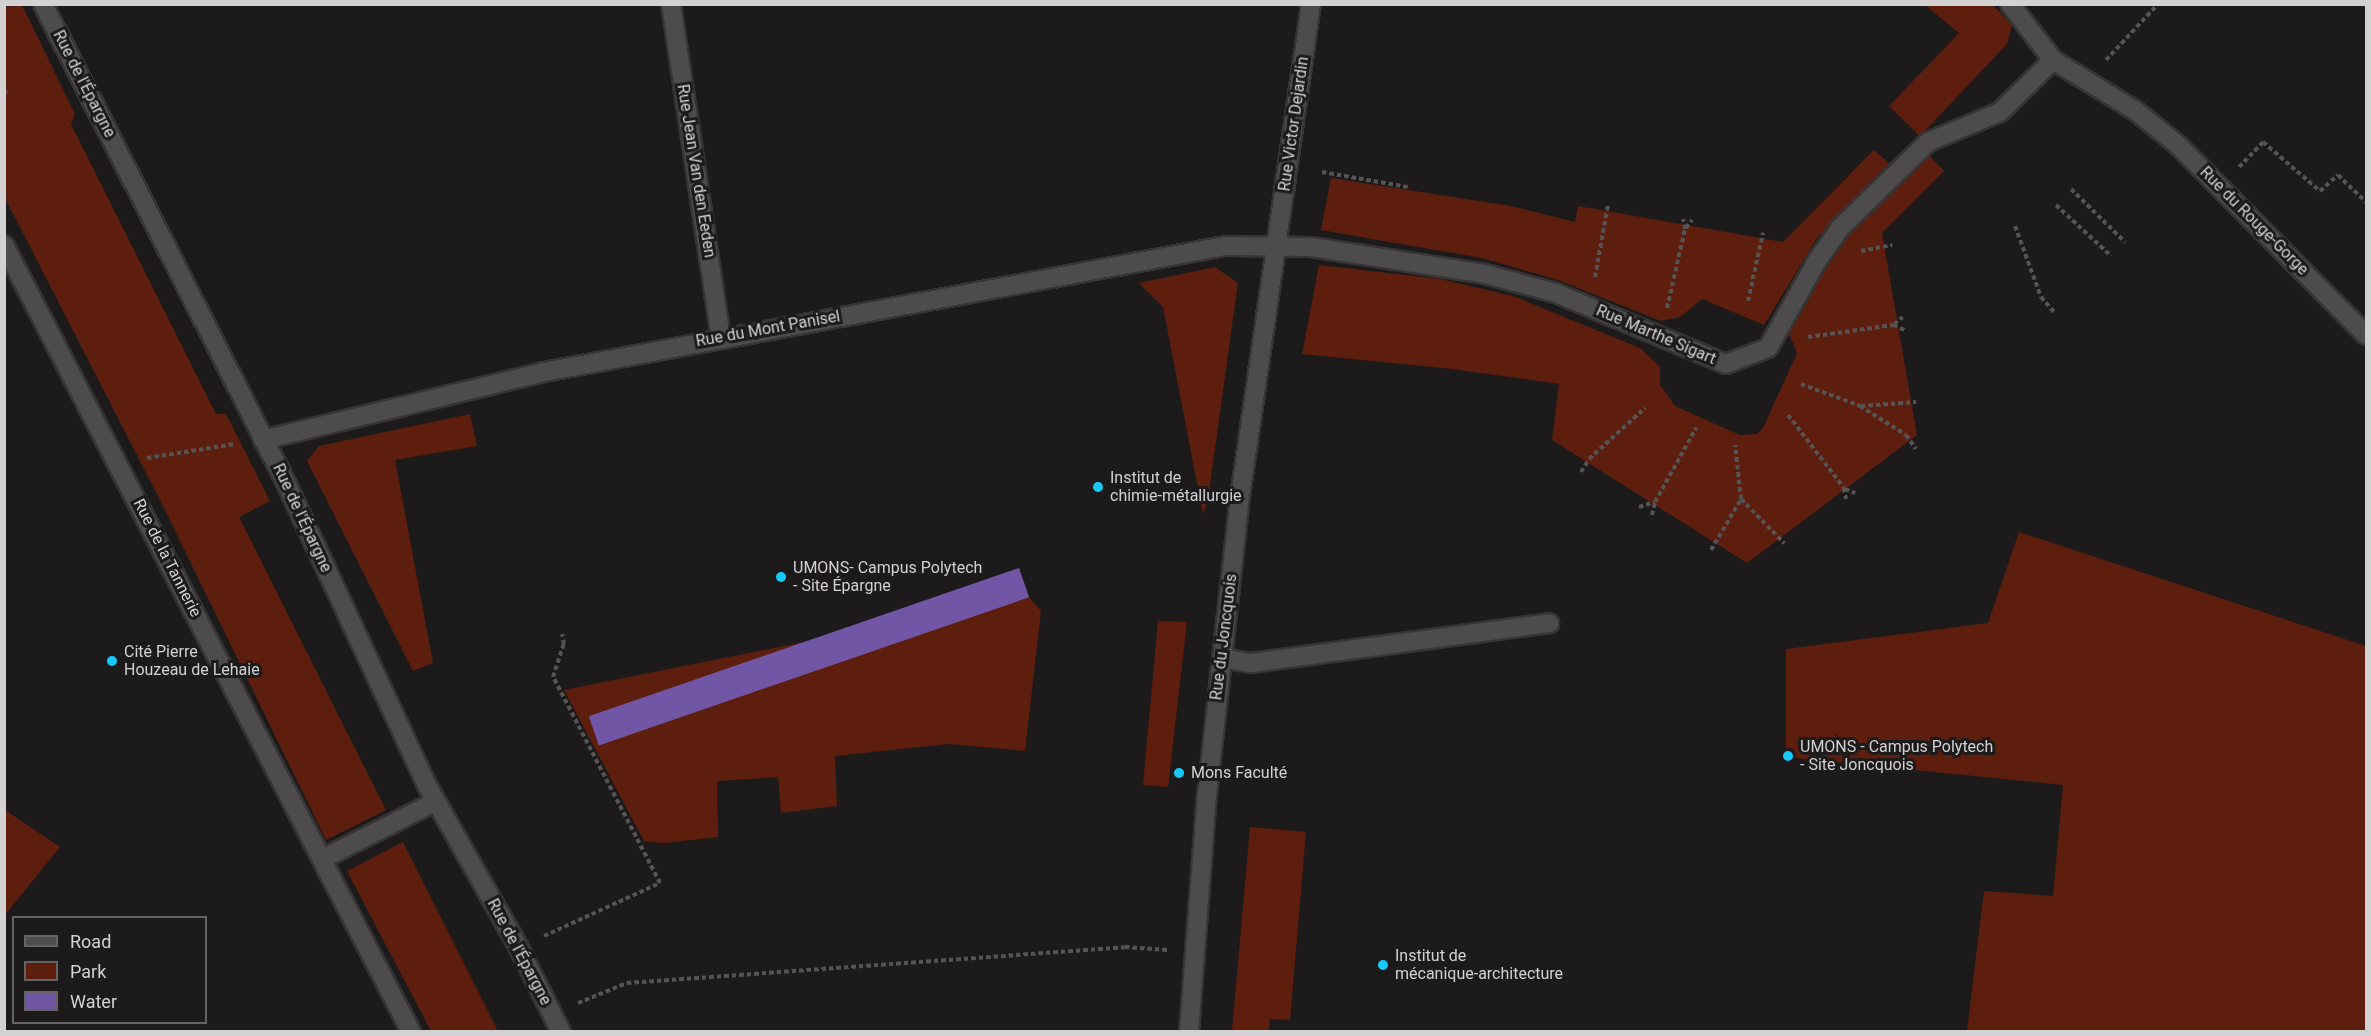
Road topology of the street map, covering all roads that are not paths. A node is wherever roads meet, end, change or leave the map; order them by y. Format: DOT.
graph roads {
  1 [pos="43,4"];
  2 [pos="671,4"];
  3 [pos="1311,4"];
  4 [pos="2010,4"];
  5 [pos="2053,60"];
  6 [pos="1277,244"];
  7 [pos="4,245"];
  8 [pos="2367,335"];
  9 [pos="721,337"];
  10 [pos="263,440"];
  11 [pos="1550,623"];
  12 [pos="1222,658"];
  13 [pos="435,802"];
  14 [pos="322,859"];
  15 [pos="411,1032"];
  16 [pos="561,1032"];
  17 [pos="1189,1032"];
  1 -- 10 [label="street, Rue de l'Épargne"];
  2 -- 9 [label="street, Rue Jean Van den Eeden"];
  3 -- 6 [label="street, Rue Victor Dejardin"];
  4 -- 5 [label="street, Rue du Rouge-Gorge"];
  5 -- 6 [label="street, Rue Marthe Sigart"];
  5 -- 8 [label="street, Rue du Rouge-Gorge"];
  6 -- 9 [label="street, Rue du Mont Panisel"];
  6 -- 12 [label="street, Rue du Joncquois"];
  7 -- 14 [label="street, Rue de la Tannerie"];
  9 -- 10 [label="street, Rue du Mont Panisel"];
  10 -- 13 [label="street, Rue de l'Épargne"];
  11 -- 12 [label="street"];
  12 -- 17 [label="street, Rue du Joncquois"];
  13 -- 14 [label="street"];
  13 -- 16 [label="street, Rue de l'Épargne"];
  14 -- 15 [label="street, Rue de la Tannerie"];
}
